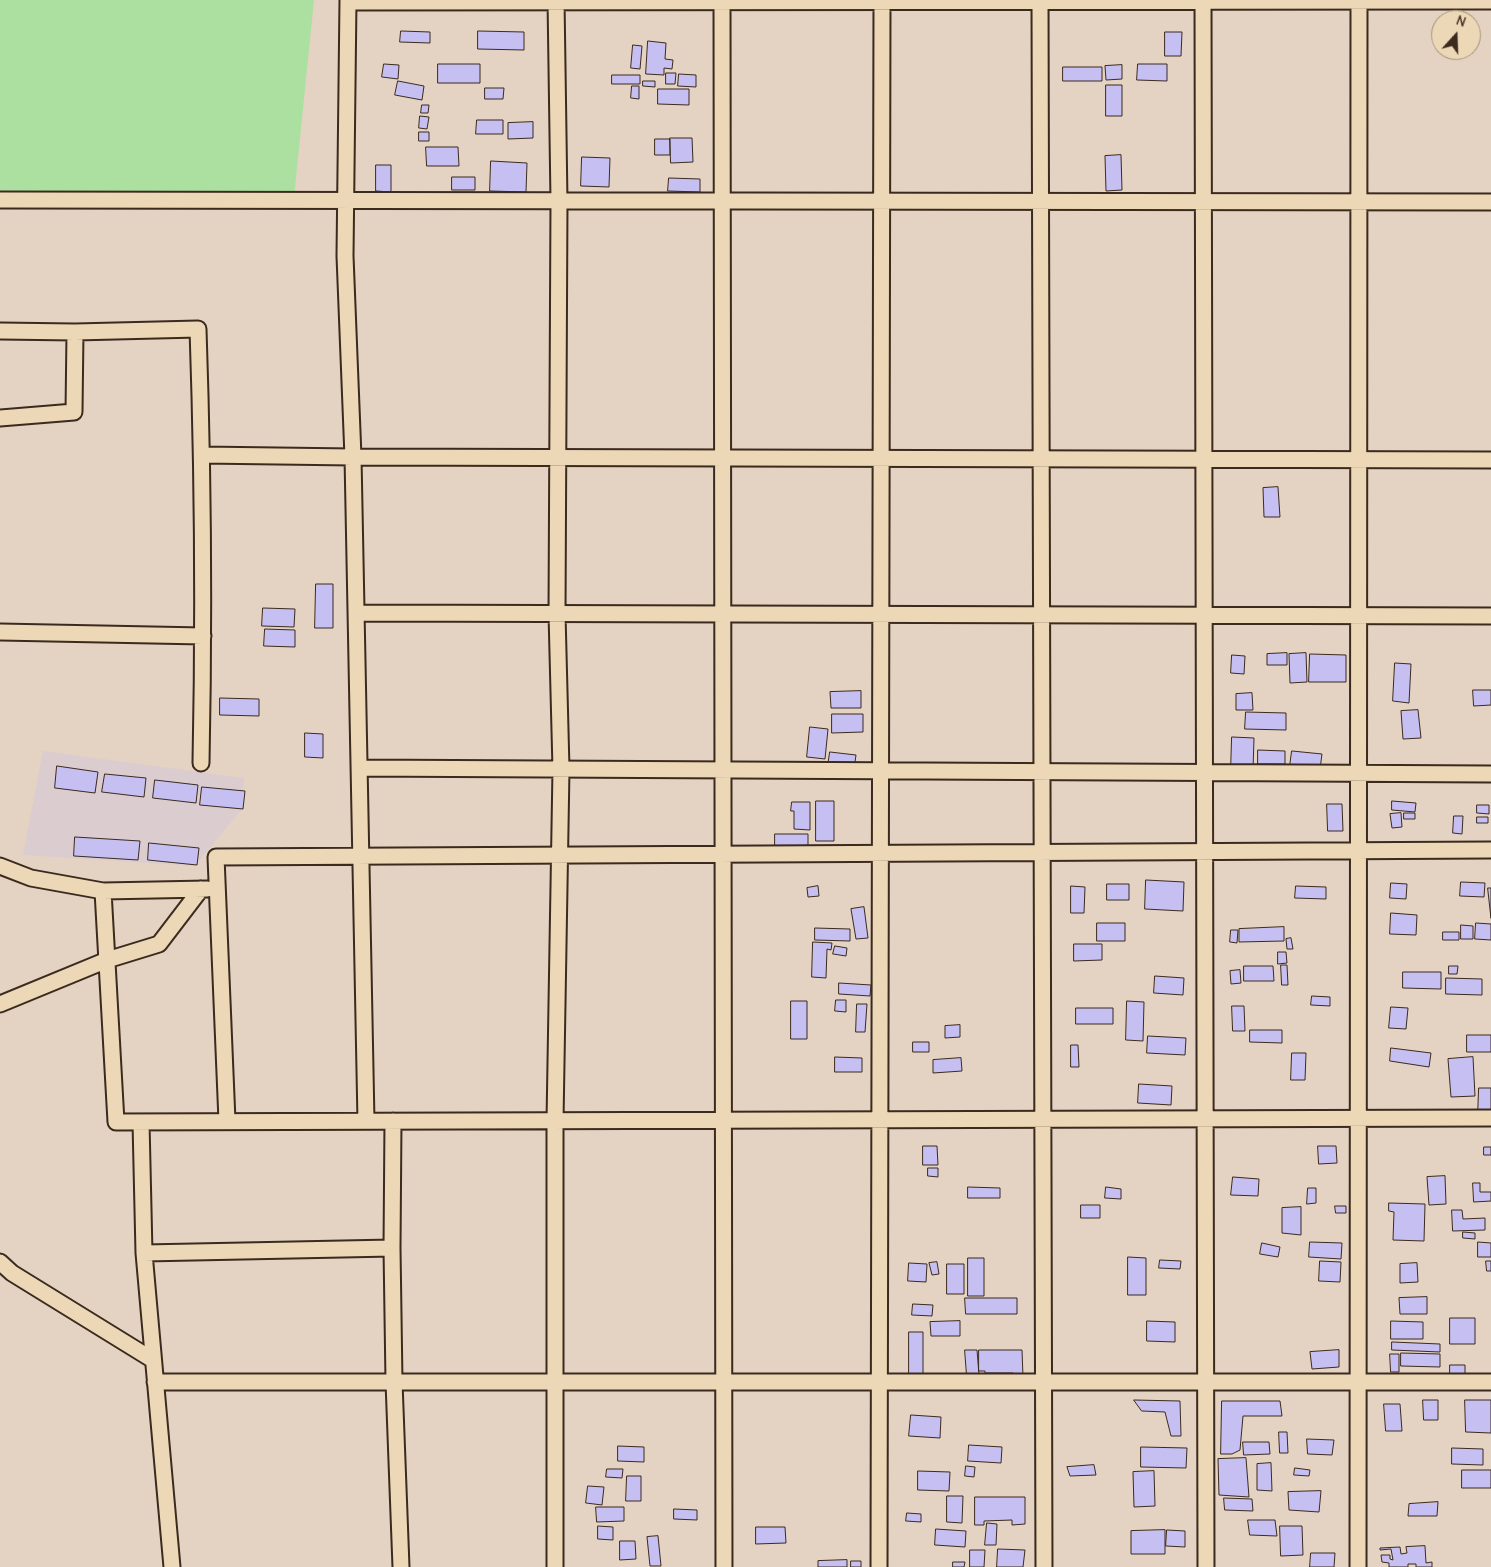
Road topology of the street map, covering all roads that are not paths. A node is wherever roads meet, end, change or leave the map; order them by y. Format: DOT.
graph roads {
  1 [pos="556,0"];
  2 [pos="722,0"];
  3 [pos="882,0"];
  4 [pos="348,1"];
  5 [pos="1040,1"];
  6 [pos="1203,1"];
  7 [pos="1359,1"];
  8 [pos="1491,1"];
  9 [pos="0,200"];
  10 [pos="346,201"];
  11 [pos="559,201"];
  12 [pos="722,201"];
  13 [pos="882,202"];
  14 [pos="1041,202"];
  15 [pos="1203,202"];
  16 [pos="1360,202"];
  17 [pos="1491,202"];
  18 [pos="0,331"];
  19 [pos="76,332"];
  20 [pos="0,418"];
  21 [pos="202,455"];
  22 [pos="353,457"];
  23 [pos="558,458"];
  24 [pos="723,458"];
  25 [pos="881,459"];
  26 [pos="1042,459"];
  27 [pos="1204,460"];
  28 [pos="1359,460"];
  29 [pos="1491,460"];
  30 [pos="356,613"];
  31 [pos="557,614"];
  32 [pos="723,614"];
  33 [pos="880,614"];
  34 [pos="1042,615"];
  35 [pos="1204,615"];
  36 [pos="1359,615"];
  37 [pos="1491,616"];
  38 [pos="0,632"];
  39 [pos="203,636"];
  40 [pos="201,762"];
  41 [pos="359,768"];
  42 [pos="561,769"];
  43 [pos="723,770"];
  44 [pos="880,770"];
  45 [pos="1042,772"];
  46 [pos="1204,772"];
  47 [pos="1359,773"];
  48 [pos="1491,774"];
  49 [pos="1491,850"];
  50 [pos="1358,851"];
  51 [pos="1042,852"];
  52 [pos="1204,852"];
  53 [pos="880,853"];
  54 [pos="723,854"];
  55 [pos="559,855"];
  56 [pos="360,856"];
  57 [pos="0,866"];
  58 [pos="217,888"];
  59 [pos="200,889"];
  60 [pos="103,891"];
  61 [pos="107,960"];
  62 [pos="0,1004"];
  63 [pos="1358,1118"];
  64 [pos="1491,1118"];
  65 [pos="1043,1119"];
  66 [pos="1205,1119"];
  67 [pos="555,1120"];
  68 [pos="724,1120"];
  69 [pos="880,1120"];
  70 [pos="227,1121"];
  71 [pos="366,1121"];
  72 [pos="393,1121"];
  73 [pos="141,1122"];
  74 [pos="392,1248"];
  75 [pos="144,1253"];
  76 [pos="0,1262"];
  77 [pos="153,1360"];
  78 [pos="155,1382"];
  79 [pos="394,1382"];
  80 [pos="555,1382"];
  81 [pos="724,1382"];
  82 [pos="879,1382"];
  83 [pos="1043,1382"];
  84 [pos="1205,1382"];
  85 [pos="1357,1382"];
  86 [pos="1491,1382"];
  87 [pos="172,1567"];
  88 [pos="401,1567"];
  89 [pos="555,1567"];
  90 [pos="724,1567"];
  91 [pos="878,1567"];
  92 [pos="1044,1567"];
  93 [pos="1206,1567"];
  94 [pos="1358,1567"];
  1 -- 2 [label="street"];
  1 -- 4 [label="street"];
  1 -- 11 [label="street"];
  2 -- 3 [label="street"];
  2 -- 12 [label="street"];
  3 -- 5 [label="street"];
  3 -- 13 [label="street"];
  4 -- 10 [label="street"];
  5 -- 6 [label="street"];
  5 -- 14 [label="street"];
  6 -- 7 [label="street"];
  6 -- 15 [label="street"];
  7 -- 8 [label="street"];
  7 -- 16 [label="street"];
  9 -- 10 [label="street"];
  10 -- 11 [label="street"];
  10 -- 22 [label="street"];
  11 -- 12 [label="street"];
  11 -- 23 [label="street"];
  12 -- 13 [label="street"];
  12 -- 24 [label="street"];
  13 -- 14 [label="street"];
  13 -- 25 [label="street"];
  14 -- 15 [label="street"];
  14 -- 26 [label="street"];
  15 -- 16 [label="street"];
  15 -- 27 [label="street"];
  16 -- 17 [label="street"];
  16 -- 28 [label="street"];
  18 -- 19 [label="street"];
  19 -- 20 [label="street"];
  19 -- 21 [label="street"];
  21 -- 22 [label="street"];
  21 -- 39 [label="street"];
  22 -- 23 [label="street"];
  22 -- 30 [label="street"];
  23 -- 24 [label="street"];
  23 -- 31 [label="street"];
  24 -- 25 [label="street"];
  24 -- 32 [label="street"];
  25 -- 26 [label="street"];
  25 -- 33 [label="street"];
  26 -- 27 [label="street"];
  26 -- 34 [label="street"];
  27 -- 28 [label="street"];
  27 -- 35 [label="street"];
  28 -- 29 [label="street"];
  28 -- 36 [label="street"];
  30 -- 31 [label="street"];
  30 -- 41 [label="street"];
  31 -- 32 [label="street"];
  31 -- 42 [label="street"];
  32 -- 33 [label="street"];
  32 -- 43 [label="street"];
  33 -- 34 [label="street"];
  33 -- 44 [label="street"];
  34 -- 35 [label="street"];
  34 -- 45 [label="street"];
  35 -- 36 [label="street"];
  35 -- 46 [label="street"];
  36 -- 37 [label="street"];
  36 -- 47 [label="street"];
  38 -- 39 [label="street"];
  39 -- 40 [label="street"];
  41 -- 42 [label="street"];
  41 -- 56 [label="street"];
  42 -- 43 [label="street"];
  42 -- 55 [label="street"];
  43 -- 44 [label="street"];
  43 -- 54 [label="street"];
  44 -- 45 [label="street"];
  44 -- 53 [label="street"];
  45 -- 46 [label="street"];
  45 -- 51 [label="street"];
  46 -- 47 [label="street"];
  46 -- 52 [label="street"];
  47 -- 48 [label="street"];
  47 -- 50 [label="street"];
  49 -- 50 [label="street"];
  50 -- 52 [label="street"];
  50 -- 63 [label="street"];
  51 -- 52 [label="street"];
  51 -- 53 [label="street"];
  51 -- 65 [label="street"];
  52 -- 66 [label="street"];
  53 -- 54 [label="street"];
  53 -- 69 [label="street"];
  54 -- 55 [label="street"];
  54 -- 68 [label="street"];
  55 -- 56 [label="street"];
  55 -- 67 [label="street"];
  56 -- 58 [label="street"];
  56 -- 71 [label="street"];
  57 -- 60 [label="street"];
  58 -- 59 [label="street"];
  58 -- 70 [label="street"];
  59 -- 60 [label="street"];
  59 -- 61 [label="street"];
  60 -- 61 [label="street"];
  61 -- 62 [label="street"];
  61 -- 73 [label="street"];
  63 -- 64 [label="street"];
  63 -- 66 [label="street"];
  63 -- 85 [label="street"];
  65 -- 66 [label="street"];
  65 -- 69 [label="street"];
  65 -- 83 [label="street"];
  66 -- 84 [label="street"];
  67 -- 68 [label="street"];
  67 -- 72 [label="street"];
  67 -- 80 [label="street"];
  68 -- 69 [label="street"];
  68 -- 81 [label="street"];
  69 -- 82 [label="street"];
  70 -- 71 [label="street"];
  70 -- 73 [label="street"];
  71 -- 72 [label="street"];
  72 -- 74 [label="street"];
  73 -- 75 [label="street"];
  74 -- 75 [label="street"];
  74 -- 79 [label="street"];
  75 -- 77 [label="street"];
  76 -- 77 [label="street"];
  77 -- 78 [label="street"];
  78 -- 79 [label="street"];
  78 -- 87 [label="street"];
  79 -- 80 [label="street"];
  79 -- 88 [label="street"];
  80 -- 81 [label="street"];
  80 -- 89 [label="street"];
  81 -- 82 [label="street"];
  81 -- 90 [label="street"];
  82 -- 83 [label="street"];
  82 -- 91 [label="street"];
  83 -- 84 [label="street"];
  83 -- 92 [label="street"];
  84 -- 85 [label="street"];
  84 -- 93 [label="street"];
  85 -- 86 [label="street"];
  85 -- 94 [label="street"];
}
